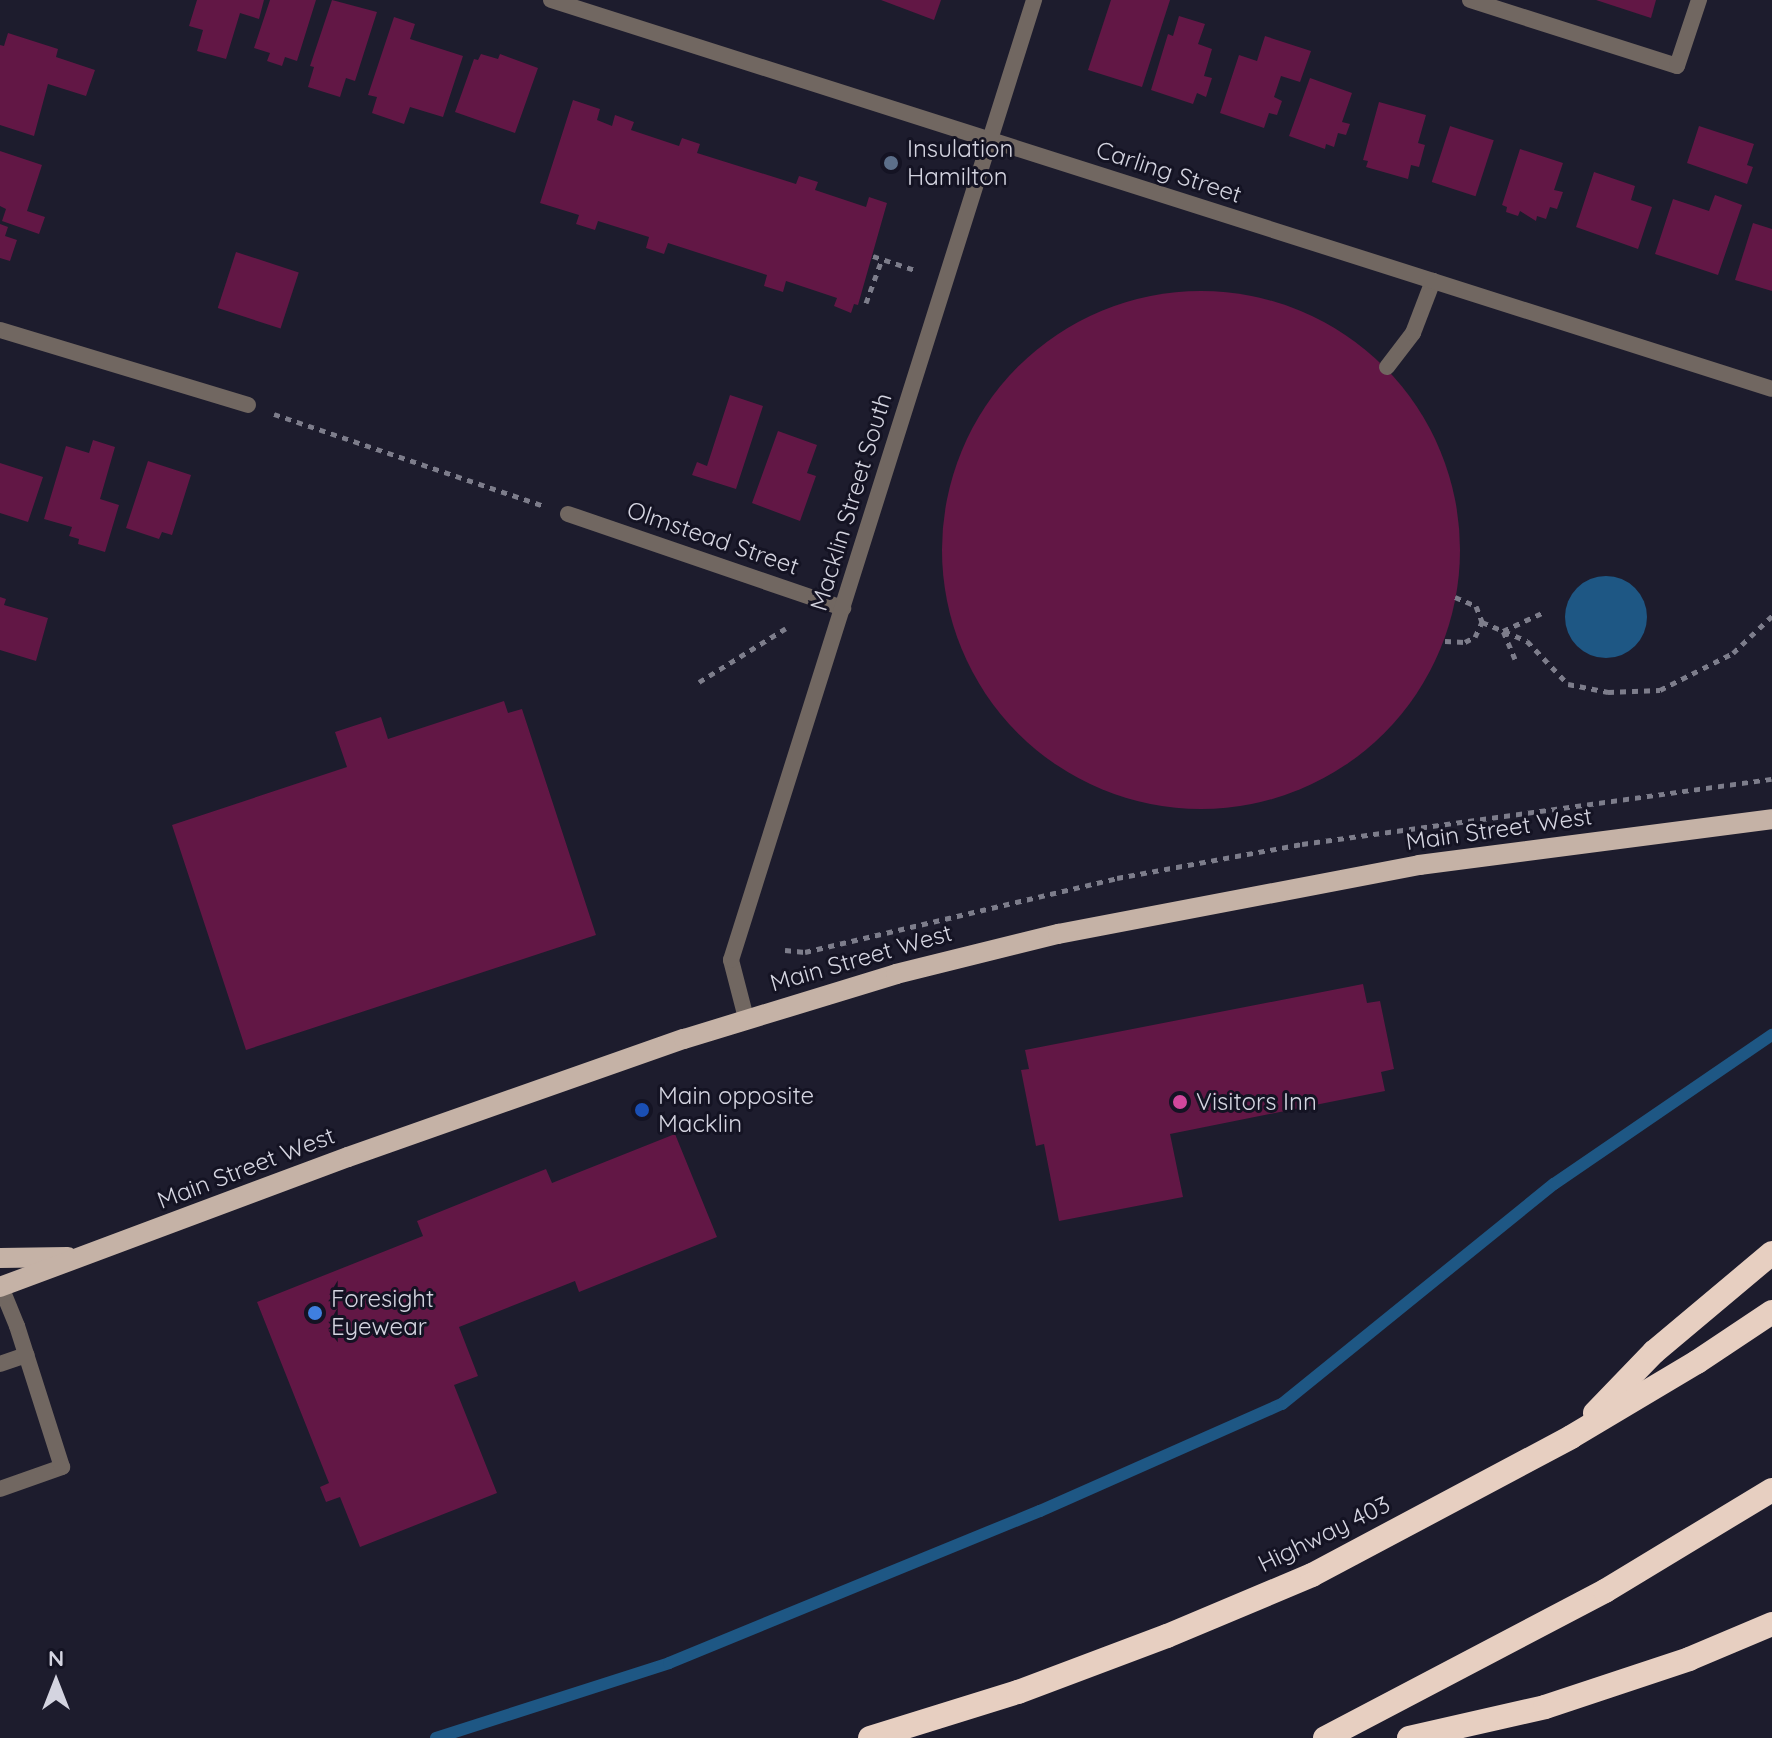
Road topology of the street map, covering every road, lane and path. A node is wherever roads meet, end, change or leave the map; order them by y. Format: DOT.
graph roads {
  1 [pos="551,0"];
  2 [pos="1034,0"];
  3 [pos="1470,0"];
  4 [pos="1699,0"];
  5 [pos="989,140"];
  6 [pos="873,256"];
  7 [pos="882,259"];
  8 [pos="918,271"];
  9 [pos="1433,281"];
  10 [pos="866,303"];
  11 [pos="0,330"];
  12 [pos="1387,367"];
  13 [pos="1772,389"];
  14 [pos="248,405"];
  15 [pos="568,514"];
  16 [pos="1455,597"];
  17 [pos="843,608"];
  18 [pos="1542,613"];
  19 [pos="1772,616"];
  20 [pos="1482,622"];
  21 [pos="786,628"];
  22 [pos="1503,631"];
  23 [pos="1445,641"];
  24 [pos="1515,659"];
  25 [pos="699,682"];
  26 [pos="1772,779"];
  27 [pos="1772,819"];
  28 [pos="785,950"];
  29 [pos="746,1018"];
  30 [pos="1772,1253"];
  31 [pos="86,1257"];
  32 [pos="0,1258"];
  33 [pos="0,1287"];
  34 [pos="1772,1312"];
  35 [pos="26,1355"];
  36 [pos="0,1364"];
  37 [pos="1571,1437"];
  38 [pos="0,1489"];
  39 [pos="1772,1490"];
  40 [pos="1772,1624"];
  41 [pos="870,1738"];
  42 [pos="1325,1738"];
  43 [pos="1409,1738"];
  1 -- 5 [label="street, Carling Street"];
  2 -- 5 [label="street, Macklin Street South"];
  3 -- 4 [label="street"];
  5 -- 9 [label="street, Carling Street"];
  5 -- 17 [label="street, Macklin Street South"];
  6 -- 7 [label="path"];
  7 -- 8 [label="path"];
  7 -- 10 [label="path"];
  9 -- 12 [label="street"];
  9 -- 13 [label="street, Carling Street"];
  11 -- 14 [label="street"];
  14 -- 15 [label="path"];
  15 -- 17 [label="street, Olmstead Street"];
  16 -- 20 [label="path"];
  17 -- 29 [label="street, Macklin Street South"];
  18 -- 22 [label="path"];
  19 -- 22 [label="path"];
  20 -- 22 [label="path"];
  20 -- 23 [label="path"];
  21 -- 25 [label="path"];
  22 -- 24 [label="path"];
  26 -- 28 [label="path"];
  27 -- 29 [label="main road, Main Street West"];
  29 -- 31 [label="main road, Main Street West"];
  30 -- 37 [label="highway"];
  31 -- 32 [label="main road"];
  31 -- 33 [label="main road, Main Street West"];
  33 -- 35 [label="street"];
  34 -- 37 [label="highway, Highway 403"];
  35 -- 36 [label="street"];
  35 -- 38 [label="street"];
  37 -- 41 [label="highway, Highway 403"];
  39 -- 42 [label="highway"];
  40 -- 43 [label="highway"];
}
